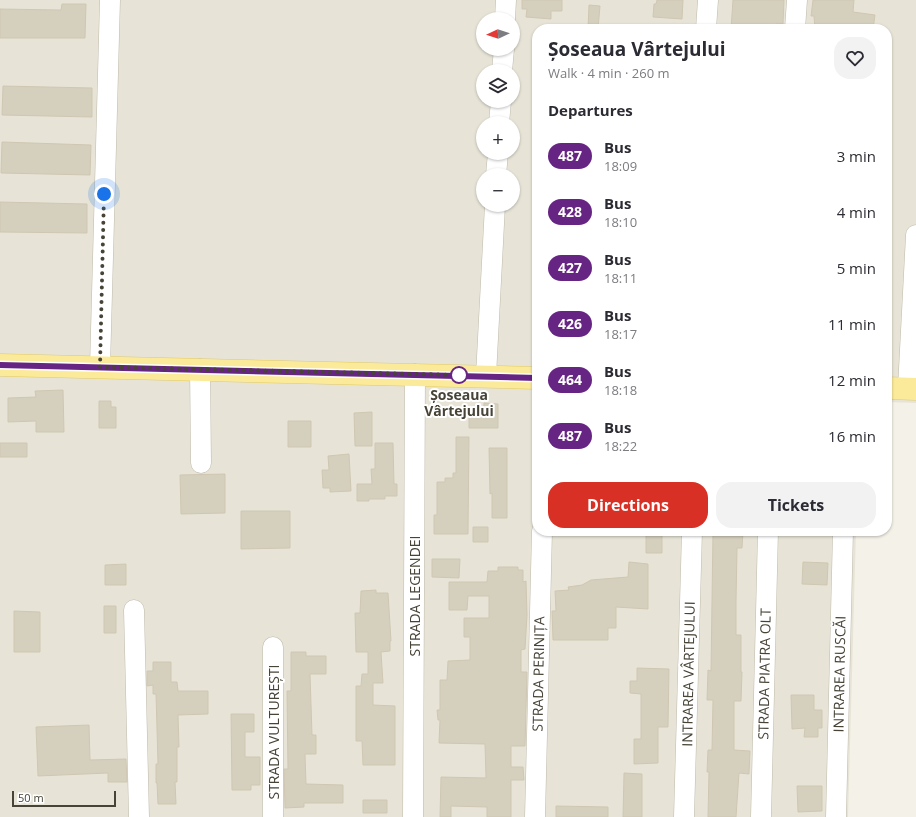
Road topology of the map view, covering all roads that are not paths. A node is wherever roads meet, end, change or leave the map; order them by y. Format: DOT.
graph roads {
  1 [pos="110,0"];
  2 [pos="506,0"];
  3 [pos="708,0"];
  4 [pos="796,0"];
  5 [pos="505,12"];
  6 [pos="706,24"];
  7 [pos="795,24"];
  8 [pos="495,212"];
  9 [pos="916,235"];
  10 [pos="0,365"];
  11 [pos="100,367"];
  12 [pos="200,369"];
  13 [pos="415,374"];
  14 [pos="486,376"];
  15 [pos="532,378"];
  16 [pos="892,388"];
  17 [pos="912,388"];
  18 [pos="201,463"];
  19 [pos="542,536"];
  20 [pos="692,536"];
  21 [pos="768,536"];
  22 [pos="842,536"];
  23 [pos="134,610"];
  24 [pos="273,646"];
  25 [pos="139,817"];
  26 [pos="273,817"];
  27 [pos="413,817"];
  28 [pos="535,817"];
  29 [pos="684,817"];
  30 [pos="761,817"];
  31 [pos="836,817"];
  1 -- 11 [label="street"];
  2 -- 5 [label="street"];
  3 -- 6 [label="street"];
  4 -- 7 [label="street"];
  8 -- 14 [label="street"];
  9 -- 17 [label="street"];
  10 -- 11 [label="main road"];
  11 -- 12 [label="main road"];
  12 -- 13 [label="main road"];
  12 -- 18 [label="street"];
  13 -- 14 [label="main road"];
  13 -- 27 [label="street, STRADA LEGENDEI"];
  14 -- 15 [label="main road"];
  16 -- 17 [label="main road"];
  19 -- 28 [label="street, STRADA PERINIȚA"];
  20 -- 29 [label="street, INTRAREA VÂRTEJULUI"];
  21 -- 30 [label="street, STRADA PIATRA OLT"];
  22 -- 31 [label="street, INTRAREA RUSCĂI"];
  23 -- 25 [label="street"];
  24 -- 26 [label="street, STRADA VULTUREȘTI"];
}
